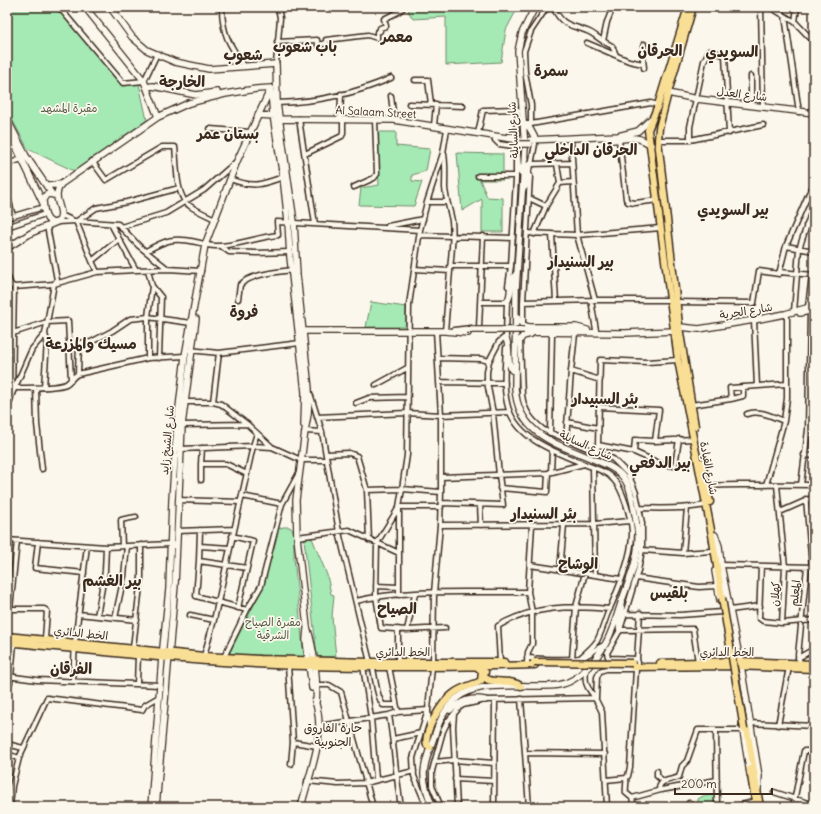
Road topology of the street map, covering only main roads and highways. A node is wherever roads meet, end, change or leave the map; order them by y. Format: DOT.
graph roads {
  1 [pos="85,7"];
  2 [pos="110,7"];
  3 [pos="535,7"];
  4 [pos="688,7"];
  5 [pos="693,7"];
  6 [pos="145,84"];
  7 [pos="273,87"];
  8 [pos="668,93"];
  9 [pos="814,113"];
  10 [pos="258,115"];
  11 [pos="273,115"];
  12 [pos="158,117"];
  13 [pos="654,117"];
  14 [pos="7,118"];
  15 [pos="278,118"];
  16 [pos="524,124"];
  17 [pos="7,128"];
  18 [pos="649,129"];
  19 [pos="447,130"];
  20 [pos="638,131"];
  21 [pos="659,134"];
  22 [pos="496,139"];
  23 [pos="642,139"];
  24 [pos="533,142"];
  25 [pos="518,144"];
  26 [pos="651,145"];
  27 [pos="532,164"];
  28 [pos="524,173"];
  29 [pos="61,184"];
  30 [pos="46,185"];
  31 [pos="523,189"];
  32 [pos="54,195"];
  33 [pos="43,205"];
  34 [pos="46,216"];
  35 [pos="57,222"];
  36 [pos="291,222"];
  37 [pos="44,227"];
  38 [pos="7,248"];
  39 [pos="201,271"];
  40 [pos="517,273"];
  41 [pos="673,301"];
  42 [pos="507,302"];
  43 [pos="811,308"];
  44 [pos="516,316"];
  45 [pos="754,322"];
  46 [pos="524,329"];
  47 [pos="677,330"];
  48 [pos="303,331"];
  49 [pos="587,331"];
  50 [pos="506,338"];
  51 [pos="515,345"];
  52 [pos="188,352"];
  53 [pos="516,371"];
  54 [pos="304,431"];
  55 [pos="714,535"];
  56 [pos="621,605"];
  57 [pos="732,627"];
  58 [pos="725,628"];
  59 [pos="620,630"];
  60 [pos="7,636"];
  61 [pos="10,643"];
  62 [pos="75,646"];
  63 [pos="166,655"];
  64 [pos="312,664"];
  65 [pos="371,664"];
  66 [pos="498,664"];
  67 [pos="535,664"];
  68 [pos="635,664"];
  69 [pos="731,664"];
  70 [pos="740,664"];
  71 [pos="814,664"];
  72 [pos="433,665"];
  73 [pos="446,665"];
  74 [pos="477,667"];
  75 [pos="814,669"];
  76 [pos="521,686"];
  77 [pos="746,698"];
  78 [pos="484,700"];
  79 [pos="738,700"];
  80 [pos="446,711"];
  81 [pos="746,728"];
  82 [pos="430,747"];
  83 [pos="756,791"];
  84 [pos="755,804"];
  85 [pos="151,807"];
  86 [pos="156,807"];
  87 [pos="301,807"];
  88 [pos="433,807"];
  89 [pos="760,807"];
  1 -- 6 [label="main road"];
  2 -- 7 [label="main road"];
  3 -- 16 [label="main road, شارع السايلة"];
  4 -- 13 [label="main road"];
  5 -- 8 [label="main road"];
  6 -- 7 [label="main road"];
  6 -- 12 [label="main road"];
  7 -- 10 [label="main road, شارع الشيخ زايد"];
  7 -- 11 [label="main road"];
  7 -- 12 [label="main road"];
  7 -- 15 [label="main road"];
  8 -- 9 [label="main road, شارع العدل"];
  8 -- 21 [label="main road"];
  10 -- 11 [label="main road"];
  10 -- 39 [label="main road, شارع الشيخ زايد"];
  11 -- 15 [label="main road"];
  11 -- 36 [label="main road"];
  12 -- 29 [label="main road"];
  13 -- 18 [label="main road"];
  13 -- 20 [label="main road"];
  14 -- 30 [label="main road"];
  15 -- 19 [label="main road, Al Salaam Street"];
  15 -- 36 [label="main road"];
  16 -- 24 [label="main road"];
  16 -- 28 [label="main road, شارع السايلة"];
  17 -- 33 [label="main road"];
  18 -- 21 [label="main road"];
  18 -- 21 [label="main road"];
  18 -- 26 [label="main road, شارع القيادة"];
  19 -- 22 [label="main road"];
  19 -- 22 [label="main road, Al Salaam Street"];
  20 -- 23 [label="main road"];
  20 -- 24 [label="main road"];
  21 -- 41 [label="main road, شارع القيادة"];
  22 -- 25 [label="main road"];
  23 -- 24 [label="main road"];
  23 -- 26 [label="main road"];
  24 -- 25 [label="main road, bridge"];
  25 -- 28 [label="main road"];
  26 -- 41 [label="main road, شارع القيادة"];
  27 -- 31 [label="main road"];
  28 -- 31 [label="main road, شارع السايلة"];
  29 -- 30 [label="main road"];
  29 -- 32 [label="main road"];
  30 -- 32 [label="main road"];
  31 -- 40 [label="main road, شارع السايلة"];
  32 -- 33 [label="main road"];
  32 -- 35 [label="main road"];
  33 -- 34 [label="main road"];
  34 -- 35 [label="main road"];
  34 -- 37 [label="main road"];
  35 -- 37 [label="main road"];
  36 -- 48 [label="main road"];
  36 -- 54 [label="main road"];
  37 -- 38 [label="main road"];
  39 -- 52 [label="main road, شارع الشيخ زايد"];
  39 -- 52 [label="main road"];
  40 -- 42 [label="main road"];
  40 -- 44 [label="main road, شارع السايلة"];
  41 -- 47 [label="main road, شارع القيادة"];
  43 -- 45 [label="main road, شارع الحرية"];
  43 -- 45 [label="main road"];
  44 -- 46 [label="main road"];
  44 -- 51 [label="main road, شارع السايلة"];
  45 -- 47 [label="main road"];
  46 -- 48 [label="main road, bridge"];
  46 -- 49 [label="main road"];
  47 -- 49 [label="main road"];
  47 -- 49 [label="main road"];
  47 -- 55 [label="main road, شارع القيادة"];
  47 -- 55 [label="main road, شارع القيادة"];
  48 -- 54 [label="main road"];
  49 -- 51 [label="main road"];
  50 -- 53 [label="main road"];
  51 -- 53 [label="main road, شارع السايلة"];
  52 -- 63 [label="main road"];
  52 -- 63 [label="main road, شارع الشيخ زايد"];
  53 -- 56 [label="main road, شارع السايلة"];
  54 -- 64 [label="main road"];
  55 -- 57 [label="main road"];
  55 -- 58 [label="main road"];
  55 -- 81 [label="main road, شارع القيادة, bridge"];
  56 -- 59 [label="main road"];
  56 -- 76 [label="main road, شارع السايلة"];
  57 -- 58 [label="main road"];
  57 -- 70 [label="main road"];
  58 -- 69 [label="main road"];
  60 -- 62 [label="main road, الخط الدائري"];
  61 -- 62 [label="main road, الخط الدائري"];
  62 -- 63 [label="main road, الخط الدائري"];
  62 -- 63 [label="main road, الخط الدائري"];
  63 -- 64 [label="main road, الخط الدائري"];
  63 -- 64 [label="main road, الخط الدائري"];
  63 -- 85 [label="main road, شارع الشيخ زايد"];
  63 -- 86 [label="main road"];
  64 -- 65 [label="main road, الخط الدائري"];
  64 -- 65 [label="main road, الخط الدائري"];
  64 -- 87 [label="main road"];
  65 -- 72 [label="main road, الخط الدائري"];
  65 -- 72 [label="main road, الخط الدائري"];
  66 -- 67 [label="main road, الخط الدائري"];
  66 -- 67 [label="main road, الخط الدائري"];
  66 -- 73 [label="main road, الخط الدائري"];
  66 -- 74 [label="main road, الخط الدائري"];
  66 -- 76 [label="main road"];
  67 -- 68 [label="main road, الخط الدائري, bridge"];
  68 -- 69 [label="main road, الخط الدائري"];
  68 -- 69 [label="main road"];
  69 -- 70 [label="main road, الخط الدائري"];
  69 -- 79 [label="main road"];
  70 -- 71 [label="main road, الخط الدائري"];
  70 -- 75 [label="main road"];
  70 -- 77 [label="main road"];
  72 -- 73 [label="main road, الخط الدائري"];
  73 -- 74 [label="main road, الخط الدائري"];
  74 -- 82 [label="main road"];
  76 -- 80 [label="main road, شارع السايلة"];
  77 -- 79 [label="main road"];
  77 -- 81 [label="main road"];
  78 -- 80 [label="main road"];
  79 -- 81 [label="main road"];
  80 -- 82 [label="main road, شارع السايلة"];
  81 -- 83 [label="main road, شارع القيادة"];
  82 -- 88 [label="main road, شارع السايلة"];
  83 -- 84 [label="main road, شارع القيادة"];
  83 -- 89 [label="main road, شارع القيادة"];
}
